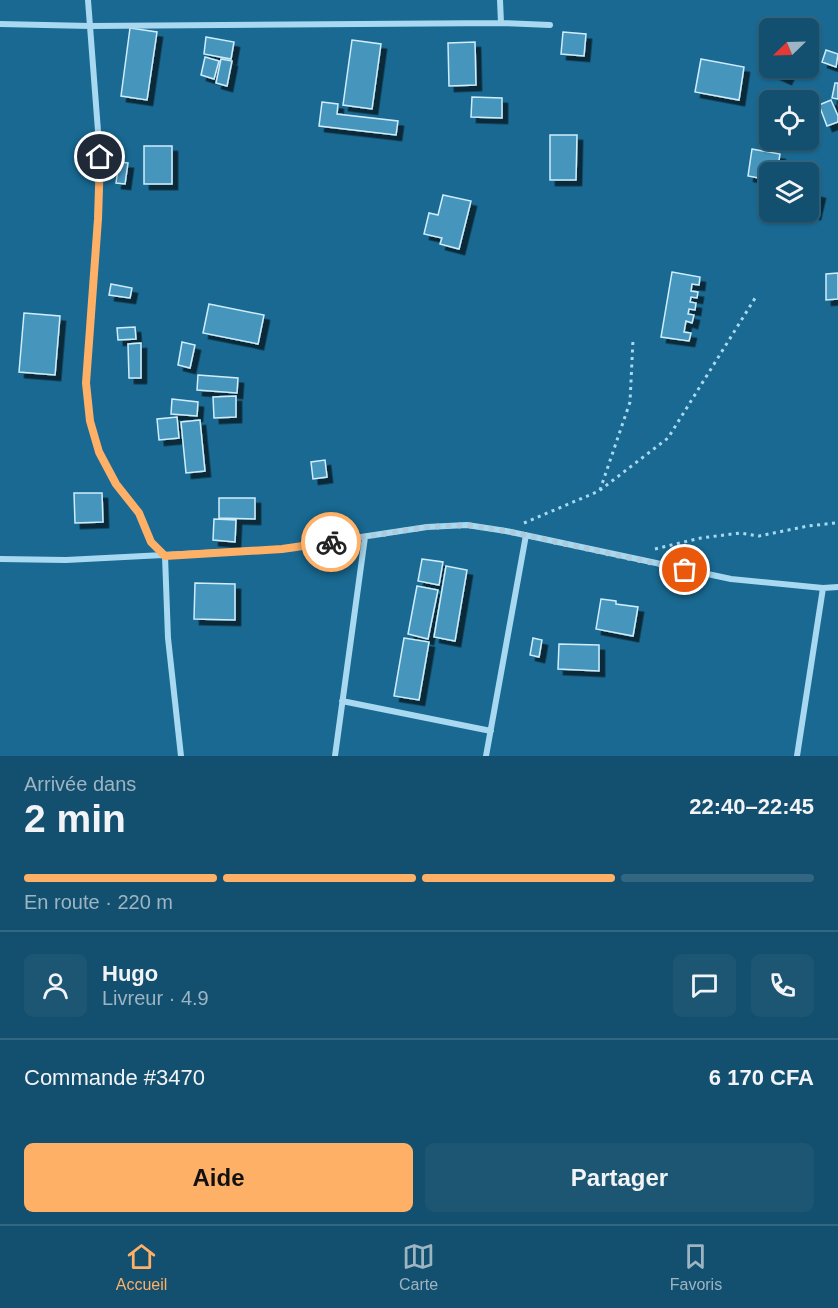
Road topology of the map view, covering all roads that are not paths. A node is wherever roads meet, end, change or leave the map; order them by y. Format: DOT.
graph roads {
  1 [pos="88,0"];
  2 [pos="500,0"];
  3 [pos="501,22"];
  4 [pos="0,24"];
  5 [pos="550,25"];
  6 [pos="90,26"];
  7 [pos="526,535"];
  8 [pos="364,537"];
  9 [pos="165,556"];
  10 [pos="0,559"];
  11 [pos="838,586"];
  12 [pos="823,588"];
  13 [pos="342,701"];
  14 [pos="491,731"];
  15 [pos="181,756"];
  16 [pos="335,756"];
  17 [pos="486,756"];
  18 [pos="797,756"];
  1 -- 6 [label="street"];
  2 -- 3 [label="street"];
  3 -- 5 [label="street"];
  3 -- 6 [label="street"];
  4 -- 6 [label="street"];
  6 -- 9 [label="street"];
  7 -- 8 [label="street"];
  7 -- 12 [label="street"];
  7 -- 14 [label="street"];
  8 -- 9 [label="street"];
  8 -- 13 [label="street"];
  9 -- 10 [label="street"];
  9 -- 15 [label="street"];
  11 -- 12 [label="street"];
  12 -- 18 [label="street"];
  13 -- 14 [label="street"];
  13 -- 16 [label="street"];
  14 -- 17 [label="street"];
}
